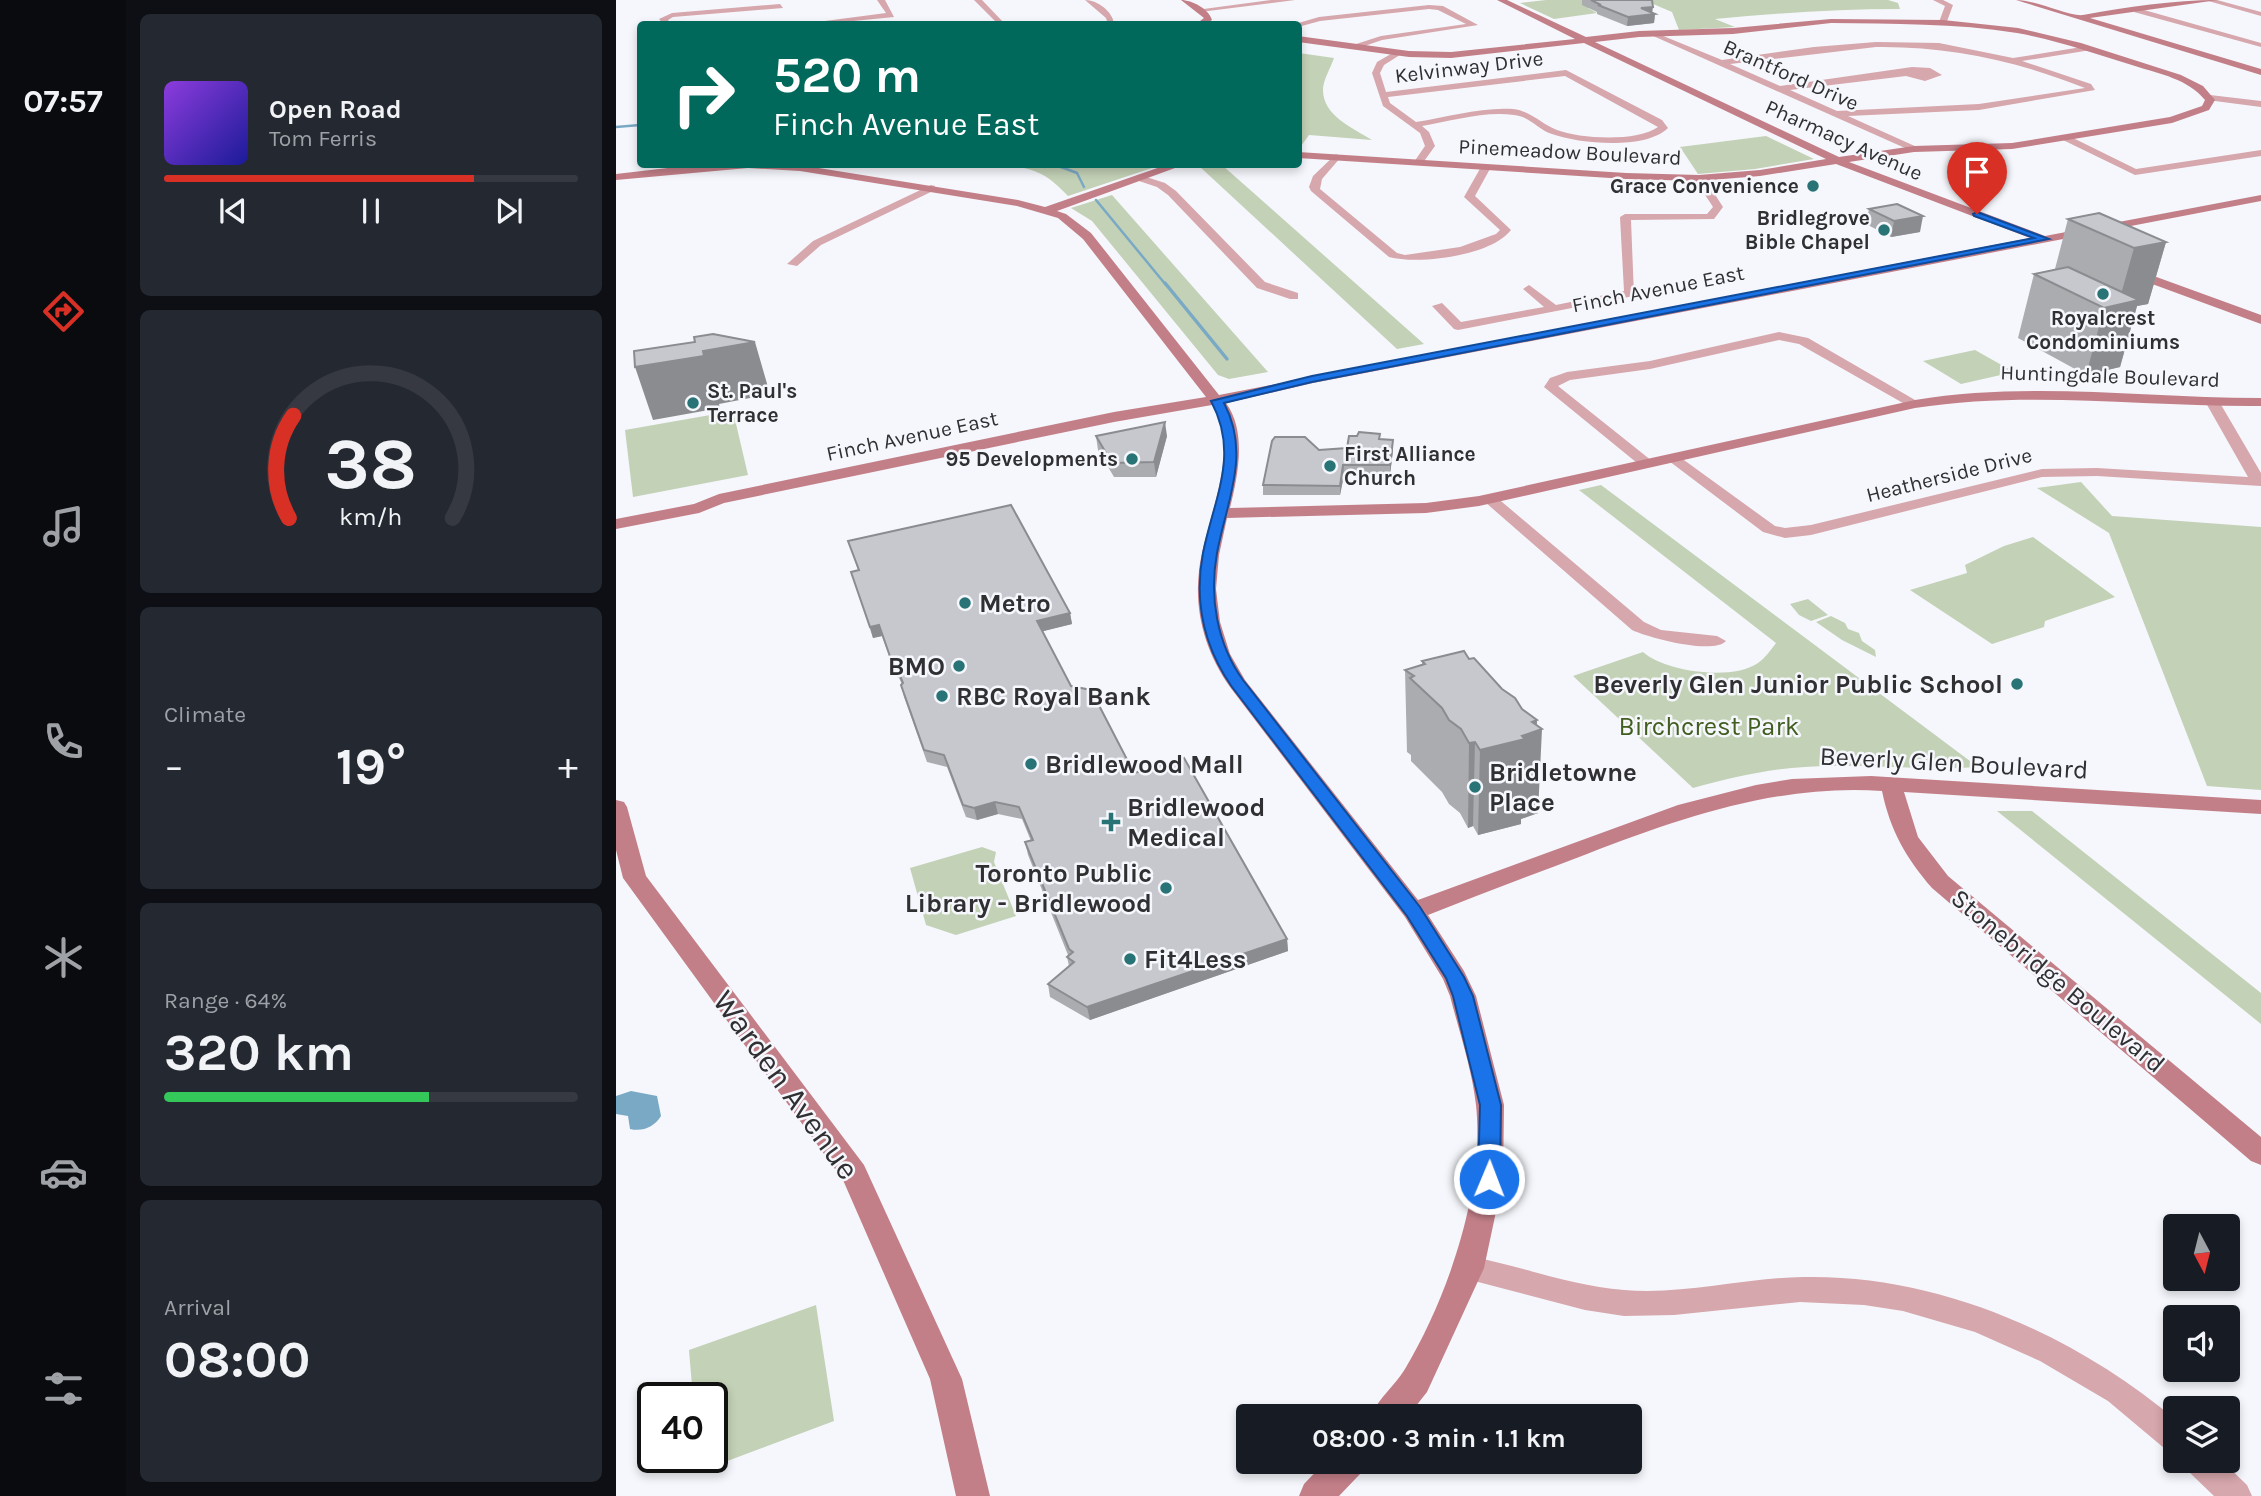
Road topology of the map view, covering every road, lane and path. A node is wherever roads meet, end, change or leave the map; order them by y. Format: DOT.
graph roads {
  1 [pos="881,0"];
  2 [pos="978,0"];
  3 [pos="1089,0"];
  4 [pos="1185,0"];
  5 [pos="1291,0"];
  6 [pos="1501,0"];
  7 [pos="1937,0"];
  8 [pos="2020,0"];
  9 [pos="2211,0"];
  10 [pos="779,7"];
  11 [pos="1200,10"];
  12 [pos="2137,10"];
  13 [pos="2261,14"];
  14 [pos="2077,17"];
  15 [pos="665,21"];
  16 [pos="834,21"];
  17 [pos="999,21"];
  18 [pos="1111,21"];
  19 [pos="1204,21"];
  20 [pos="2055,21"];
  21 [pos="1943,22"];
  22 [pos="1302,24"];
  23 [pos="2030,26"];
  24 [pos="2018,31"];
  25 [pos="1654,33"];
  26 [pos="1302,40"];
  27 [pos="1585,40"];
  28 [pos="2261,45"];
  29 [pos="1356,47"];
  30 [pos="2088,48"];
  31 [pos="1399,53"];
  32 [pos="2011,60"];
  33 [pos="1720,63"];
  34 [pos="2261,72"];
  35 [pos="1906,73"];
  36 [pos="1778,89"];
  37 [pos="1383,95"];
  38 [pos="2210,98"];
  39 [pos="2261,104"];
  40 [pos="1836,114"];
  41 [pos="1414,125"];
  42 [pos="2066,138"];
  43 [pos="1914,149"];
  44 [pos="2261,153"];
  45 [pos="1302,155"];
  46 [pos="1336,157"];
  47 [pos="1838,161"];
  48 [pos="1419,162"];
  49 [pos="1486,167"];
  50 [pos="694,168"];
  51 [pos="800,168"];
  52 [pos="874,168"];
  53 [pos="1169,168"];
  54 [pos="856,176"];
  55 [pos="616,177"];
  56 [pos="1140,178"];
  57 [pos="1699,178"];
  58 [pos="931,188"];
  59 [pos="2261,198"];
  60 [pos="1046,211"];
  61 [pos="2044,239"];
  62 [pos="2076,251"];
  63 [pos="793,264"];
  64 [pos="2112,264"];
  65 [pos="1529,289"];
  66 [pos="1294,296"];
  67 [pos="1438,306"];
  68 [pos="1554,309"];
  69 [pos="2261,320"];
  70 [pos="1214,396"];
  71 [pos="2261,402"];
  72 [pos="2213,403"];
  73 [pos="1915,404"];
  74 [pos="1672,458"];
  75 [pos="1647,464"];
  76 [pos="2260,482"];
  77 [pos="719,499"];
  78 [pos="1490,499"];
  79 [pos="616,512"];
  80 [pos="1221,513"];
  81 [pos="616,524"];
  82 [pos="1717,641"];
  83 [pos="1892,784"];
  84 [pos="616,807"];
  85 [pos="2261,807"];
  86 [pos="1413,911"];
  87 [pos="2261,1153"];
  88 [pos="1469,1268"];
  89 [pos="1397,1404"];
  90 [pos="2163,1428"];
  91 [pos="2212,1473"];
  92 [pos="1337,1474"];
  93 [pos="974,1496"];
  94 [pos="1316,1496"];
  95 [pos="2236,1496"];
  1 -- 16 [label="street"];
  2 -- 17 [label="street"];
  3 -- 18 [label="street"];
  4 -- 11 [label="street"];
  5 -- 11 [label="street"];
  6 -- 27 [label="street, Pharmacy Avenue"];
  7 -- 21 [label="street"];
  8 -- 14 [label="street"];
  9 -- 12 [label="street"];
  9 -- 13 [label="street"];
  10 -- 15 [label="street"];
  11 -- 19 [label="street"];
  12 -- 14 [label="street"];
  12 -- 28 [label="street"];
  14 -- 20 [label="street"];
  14 -- 34 [label="street"];
  21 -- 24 [label="street"];
  21 -- 25 [label="street"];
  22 -- 29 [label="street"];
  23 -- 24 [label="street"];
  24 -- 30 [label="street"];
  25 -- 27 [label="street"];
  25 -- 33 [label="street, Brantford Drive"];
  26 -- 29 [label="street"];
  27 -- 31 [label="street"];
  27 -- 47 [label="street, Pharmacy Avenue"];
  29 -- 31 [label="street"];
  30 -- 32 [label="street"];
  30 -- 38 [label="street"];
  31 -- 37 [label="street"];
  32 -- 33 [label="street"];
  32 -- 40 [label="street"];
  33 -- 36 [label="street, Brantford Drive"];
  35 -- 36 [label="street"];
  36 -- 40 [label="street, Brantford Drive"];
  37 -- 41 [label="street"];
  37 -- 41 [label="street, Kelvinway Drive"];
  38 -- 39 [label="street"];
  38 -- 42 [label="street, Pinemeadow Boulevard"];
  40 -- 43 [label="street, Brantford Drive"];
  41 -- 48 [label="street"];
  42 -- 43 [label="street, Pinemeadow Boulevard"];
  42 -- 44 [label="street"];
  43 -- 47 [label="street, Pinemeadow Boulevard"];
  45 -- 46 [label="street, Pinemeadow Boulevard"];
  46 -- 48 [label="street, Pinemeadow Boulevard"];
  46 -- 49 [label="street"];
  47 -- 57 [label="street, Pinemeadow Boulevard"];
  47 -- 61 [label="street, Pharmacy Avenue"];
  48 -- 49 [label="street, Pinemeadow Boulevard"];
  49 -- 57 [label="street, Pinemeadow Boulevard"];
  50 -- 55 [label="street"];
  51 -- 54 [label="street"];
  52 -- 54 [label="street"];
  53 -- 56 [label="street"];
  54 -- 58 [label="street"];
  56 -- 60 [label="street"];
  56 -- 66 [label="street"];
  57 -- 68 [label="street"];
  58 -- 60 [label="street"];
  58 -- 63 [label="street"];
  59 -- 61 [label="street, Finch Avenue East"];
  60 -- 70 [label="street"];
  61 -- 62 [label="street, Pharmacy Avenue"];
  61 -- 70 [label="street, Finch Avenue East"];
  64 -- 69 [label="street"];
  65 -- 68 [label="street"];
  67 -- 68 [label="street"];
  70 -- 77 [label="street, Finch Avenue East"];
  70 -- 80 [label="street"];
  71 -- 72 [label="street, Huntingdale Boulevard"];
  72 -- 73 [label="street, Huntingdale Boulevard"];
  72 -- 76 [label="street"];
  73 -- 74 [label="street, Huntingdale Boulevard"];
  73 -- 75 [label="street"];
  74 -- 75 [label="street, Huntingdale Boulevard"];
  74 -- 76 [label="street, Heatherside Drive"];
  75 -- 78 [label="street, Huntingdale Boulevard"];
  77 -- 79 [label="street, Finch Avenue East"];
  77 -- 81 [label="street, Finch Avenue East"];
  78 -- 80 [label="street, Huntingdale Boulevard"];
  78 -- 82 [label="street"];
  80 -- 86 [label="street"];
  83 -- 85 [label="street, Beverly Glen Boulevard"];
  83 -- 86 [label="street, Beverly Glen Boulevard"];
  83 -- 87 [label="street, Stonebridge Boulevard"];
  84 -- 93 [label="street, Warden Avenue"];
  86 -- 88 [label="street"];
  88 -- 89 [label="street"];
  88 -- 90 [label="street"];
  91 -- 95 [label="street"];
  92 -- 94 [label="street"];
}
